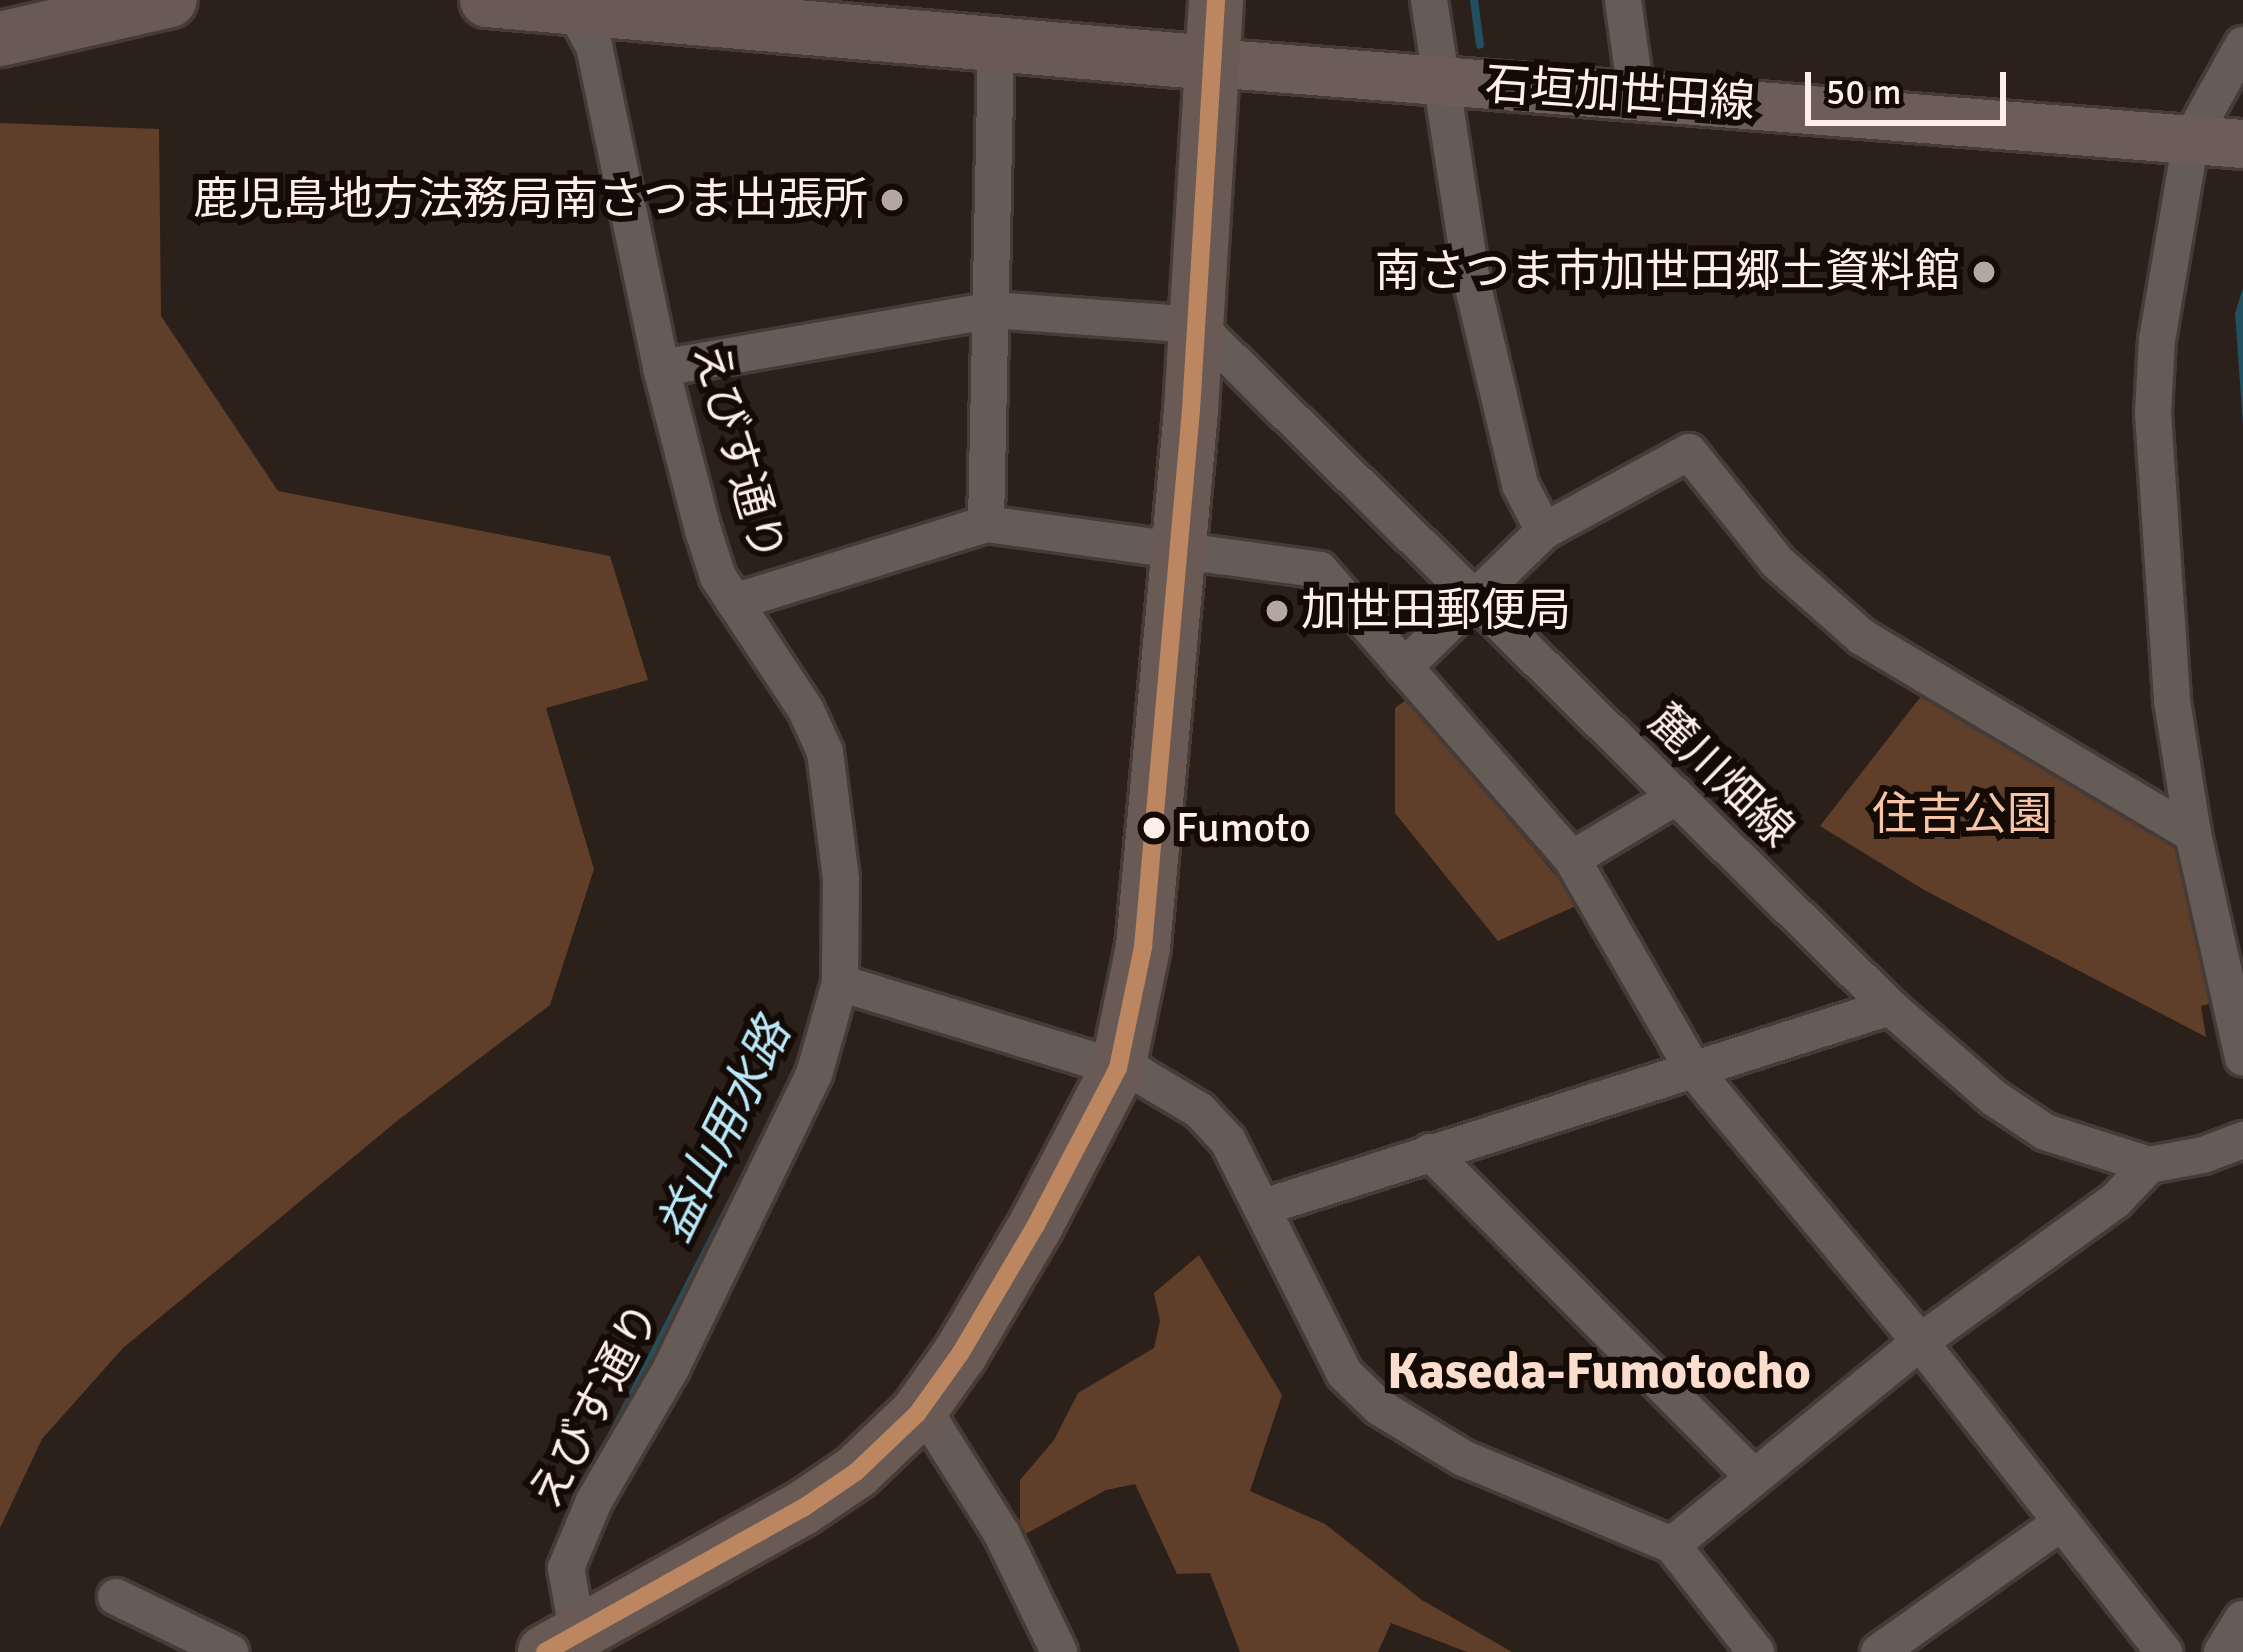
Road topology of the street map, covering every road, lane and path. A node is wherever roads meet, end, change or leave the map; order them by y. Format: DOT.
graph roads {
  1 [pos="170,0"];
  2 [pos="487,0"];
  3 [pos="1216,0"];
  4 [pos="1429,0"];
  5 [pos="1623,0"];
  6 [pos="569,3"];
  7 [pos="860,16"];
  8 [pos="0,39"];
  9 [pos="996,45"];
  10 [pos="2243,45"];
  11 [pos="1211,63"];
  12 [pos="1446,80"];
  13 [pos="1626,94"];
  14 [pos="2191,139"];
  15 [pos="2243,144"];
  16 [pos="992,310"];
  17 [pos="1197,325"];
  18 [pos="661,368"];
  19 [pos="986,524"];
  20 [pos="1544,531"];
  21 [pos="1178,548"];
  22 [pos="734,602"];
  23 [pos="1475,602"];
  24 [pos="1404,668"];
  25 [pos="1674,798"];
  26 [pos="2193,833"];
  27 [pos="1572,860"];
  28 [pos="840,983"];
  29 [pos="1890,1007"];
  30 [pos="2243,1057"];
  31 [pos="1118,1068"];
  32 [pos="1692,1068"];
  33 [pos="2243,1140"];
  34 [pos="1430,1152"];
  35 [pos="2149,1165"];
  36 [pos="1264,1207"];
  37 [pos="1919,1342"];
  38 [pos="916,1414"];
  39 [pos="1754,1476"];
  40 [pos="2062,1522"];
  41 [pos="1672,1545"];
  42 [pos="116,1598"];
  43 [pos="2243,1618"];
  44 [pos="567,1647"];
  45 [pos="230,1652"];
  46 [pos="1059,1652"];
  47 [pos="1756,1652"];
  48 [pos="1879,1652"];
  49 [pos="2164,1652"];
  50 [pos="2222,1652"];
  1 -- 8 [label="highway"];
  2 -- 6 [label="highway"];
  3 -- 11 [label="highway"];
  4 -- 12 [label="street"];
  5 -- 13 [label="street"];
  6 -- 7 [label="highway"];
  6 -- 18 [label="street, えびす通り"];
  7 -- 9 [label="highway"];
  9 -- 11 [label="highway"];
  9 -- 16 [label="street"];
  10 -- 14 [label="street"];
  11 -- 12 [label="main road, 石垣加世田線"];
  11 -- 17 [label="highway"];
  12 -- 13 [label="main road, 石垣加世田線"];
  12 -- 20 [label="street"];
  13 -- 14 [label="main road, 石垣加世田線"];
  14 -- 15 [label="main road, 石垣加世田線"];
  14 -- 26 [label="street"];
  16 -- 17 [label="street"];
  16 -- 18 [label="street"];
  16 -- 19 [label="street"];
  17 -- 21 [label="highway"];
  17 -- 23 [label="street, 麓川畑線"];
  18 -- 22 [label="street, えびす通り"];
  19 -- 21 [label="street"];
  19 -- 22 [label="street"];
  20 -- 23 [label="street"];
  20 -- 26 [label="street"];
  21 -- 24 [label="street"];
  21 -- 31 [label="highway"];
  22 -- 28 [label="street, えびす通り"];
  23 -- 24 [label="street"];
  23 -- 25 [label="street, 麓川畑線"];
  24 -- 27 [label="street"];
  25 -- 27 [label="street"];
  25 -- 29 [label="street, 麓川畑線"];
  26 -- 30 [label="street"];
  27 -- 32 [label="street"];
  28 -- 31 [label="street"];
  28 -- 44 [label="street, えびす通り"];
  29 -- 32 [label="street"];
  29 -- 35 [label="street, 麓川畑線"];
  31 -- 36 [label="street"];
  31 -- 38 [label="highway"];
  32 -- 34 [label="street"];
  32 -- 37 [label="street"];
  33 -- 35 [label="street, 麓川畑線"];
  34 -- 36 [label="street"];
  34 -- 39 [label="street"];
  35 -- 37 [label="street"];
  36 -- 41 [label="street"];
  37 -- 39 [label="street"];
  37 -- 40 [label="street"];
  38 -- 44 [label="highway"];
  38 -- 46 [label="street"];
  39 -- 41 [label="street"];
  40 -- 48 [label="street"];
  40 -- 49 [label="street"];
  41 -- 47 [label="street"];
  42 -- 45 [label="street"];
  43 -- 50 [label="street"];
}
